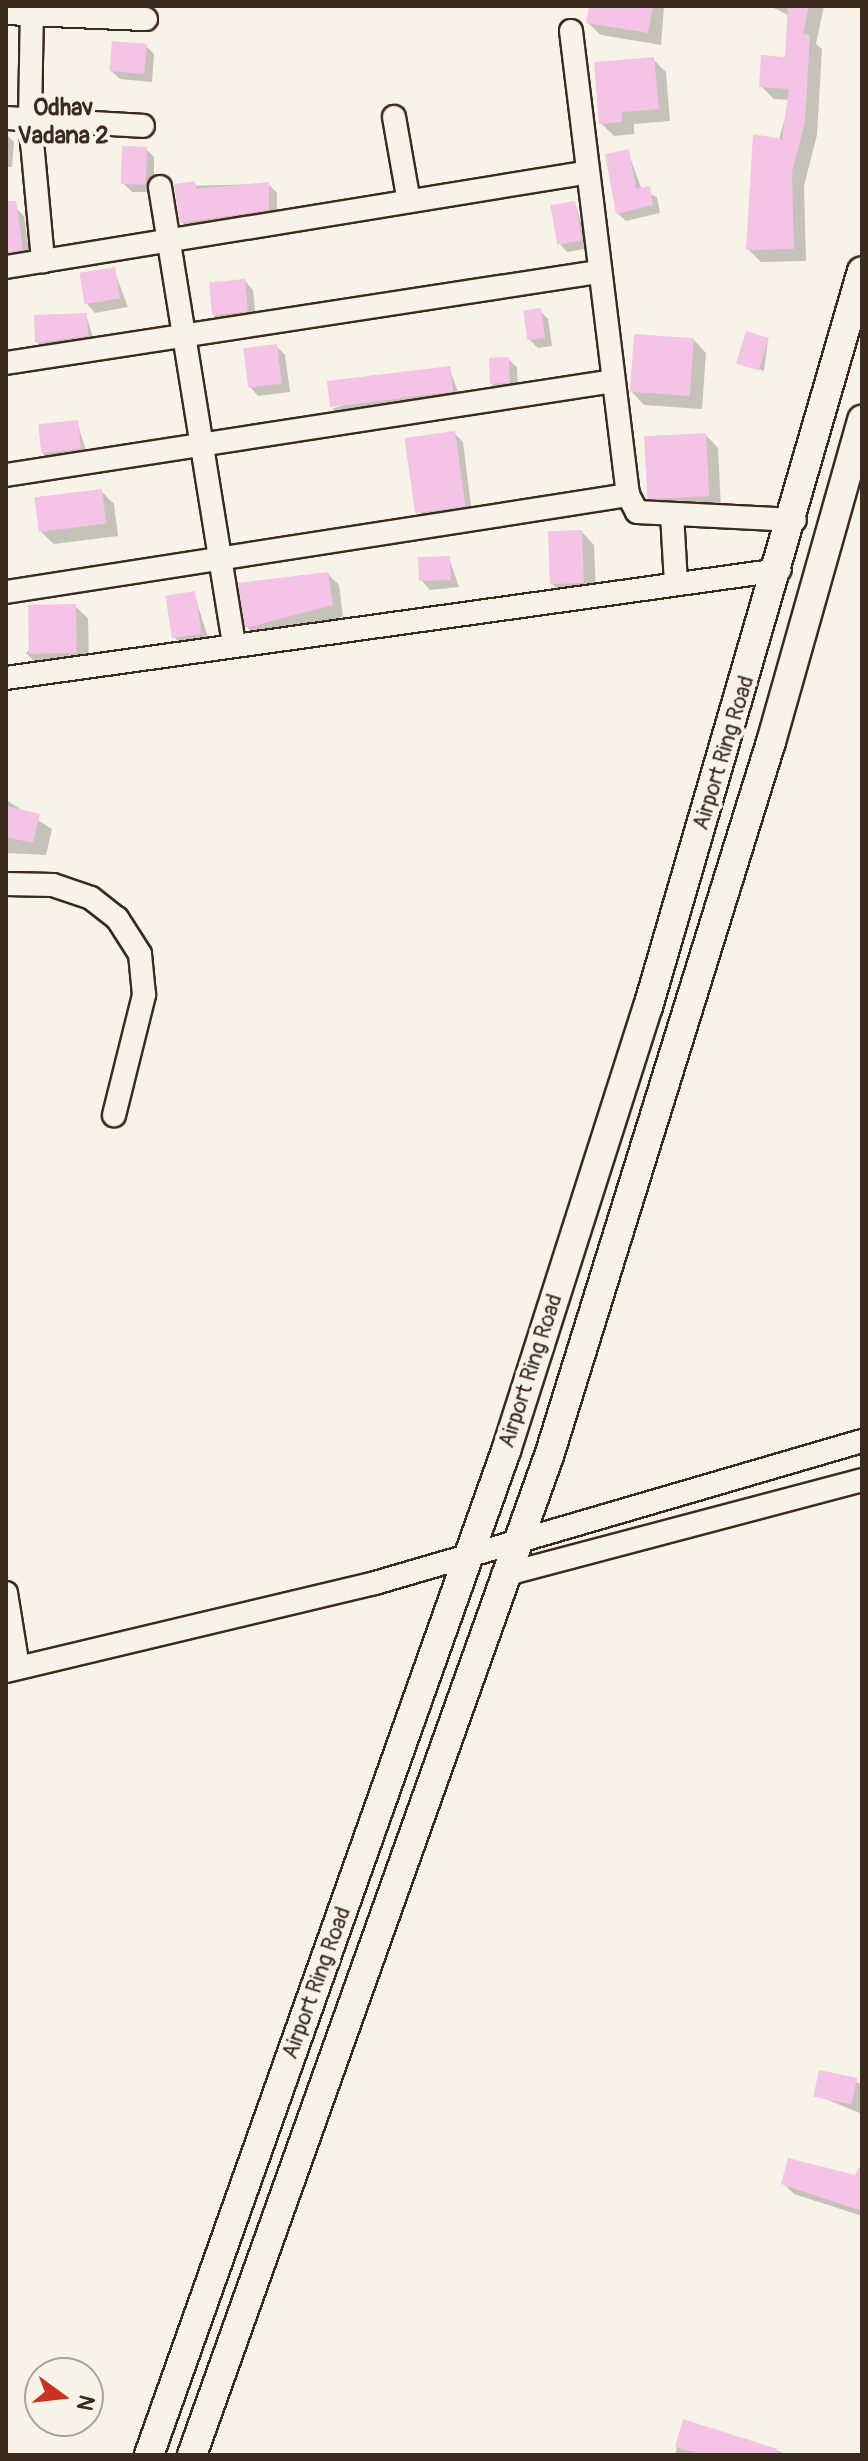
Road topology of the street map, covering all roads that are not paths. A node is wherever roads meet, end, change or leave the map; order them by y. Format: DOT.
graph roads {
  1 [pos="32,10"];
  2 [pos="6,13"];
  3 [pos="146,19"];
  4 [pos="571,31"];
  5 [pos="394,117"];
  6 [pos="6,118"];
  7 [pos="30,120"];
  8 [pos="143,126"];
  9 [pos="584,173"];
  10 [pos="160,187"];
  11 [pos="408,196"];
  12 [pos="168,241"];
  13 [pos="43,261"];
  14 [pos="6,267"];
  15 [pos="862,271"];
  16 [pos="597,272"];
  17 [pos="185,335"];
  18 [pos="6,363"];
  19 [pos="613,381"];
  20 [pos="862,420"];
  21 [pos="202,446"];
  22 [pos="6,475"];
  23 [pos="628,495"];
  24 [pos="672,514"];
  25 [pos="795,520"];
  26 [pos="219,560"];
  27 [pos="779,570"];
  28 [pos="676,583"];
  29 [pos="6,592"];
  30 [pos="234,645"];
  31 [pos="6,678"];
  32 [pos="6,884"];
  33 [pos="114,1115"];
  34 [pos="862,1441"];
  35 [pos="862,1480"];
  36 [pos="517,1541"];
  37 [pos="469,1558"];
  38 [pos="503,1575"];
  39 [pos="6,1593"];
  40 [pos="12,1669"];
  41 [pos="149,2455"];
  42 [pos="192,2455"];
  1 -- 2 [label="street"];
  1 -- 3 [label="street"];
  1 -- 7 [label="street"];
  4 -- 9 [label="street"];
  5 -- 11 [label="street"];
  6 -- 7 [label="street"];
  7 -- 8 [label="street"];
  7 -- 13 [label="street"];
  9 -- 11 [label="street"];
  9 -- 16 [label="street"];
  10 -- 12 [label="street"];
  11 -- 12 [label="street"];
  12 -- 13 [label="street"];
  12 -- 17 [label="street"];
  13 -- 14 [label="street"];
  15 -- 25 [label="main road, Airport Ring Road"];
  16 -- 17 [label="street"];
  16 -- 19 [label="street"];
  17 -- 18 [label="street"];
  17 -- 21 [label="street"];
  19 -- 21 [label="street"];
  19 -- 23 [label="street"];
  20 -- 36 [label="main road, Airport Ring Road"];
  21 -- 22 [label="street"];
  21 -- 26 [label="street"];
  23 -- 24 [label="street"];
  23 -- 26 [label="street"];
  24 -- 25 [label="street"];
  24 -- 28 [label="street"];
  25 -- 27 [label="main road, Airport Ring Road"];
  26 -- 29 [label="street"];
  26 -- 30 [label="street"];
  27 -- 28 [label="street"];
  27 -- 37 [label="main road, Airport Ring Road"];
  28 -- 30 [label="street"];
  30 -- 31 [label="street"];
  32 -- 33 [label="street"];
  34 -- 36 [label="street"];
  35 -- 38 [label="street"];
  36 -- 37 [label="street"];
  36 -- 38 [label="main road, Airport Ring Road"];
  37 -- 40 [label="street"];
  37 -- 41 [label="main road, Airport Ring Road"];
  38 -- 42 [label="main road, Airport Ring Road"];
  39 -- 40 [label="street"];
}
